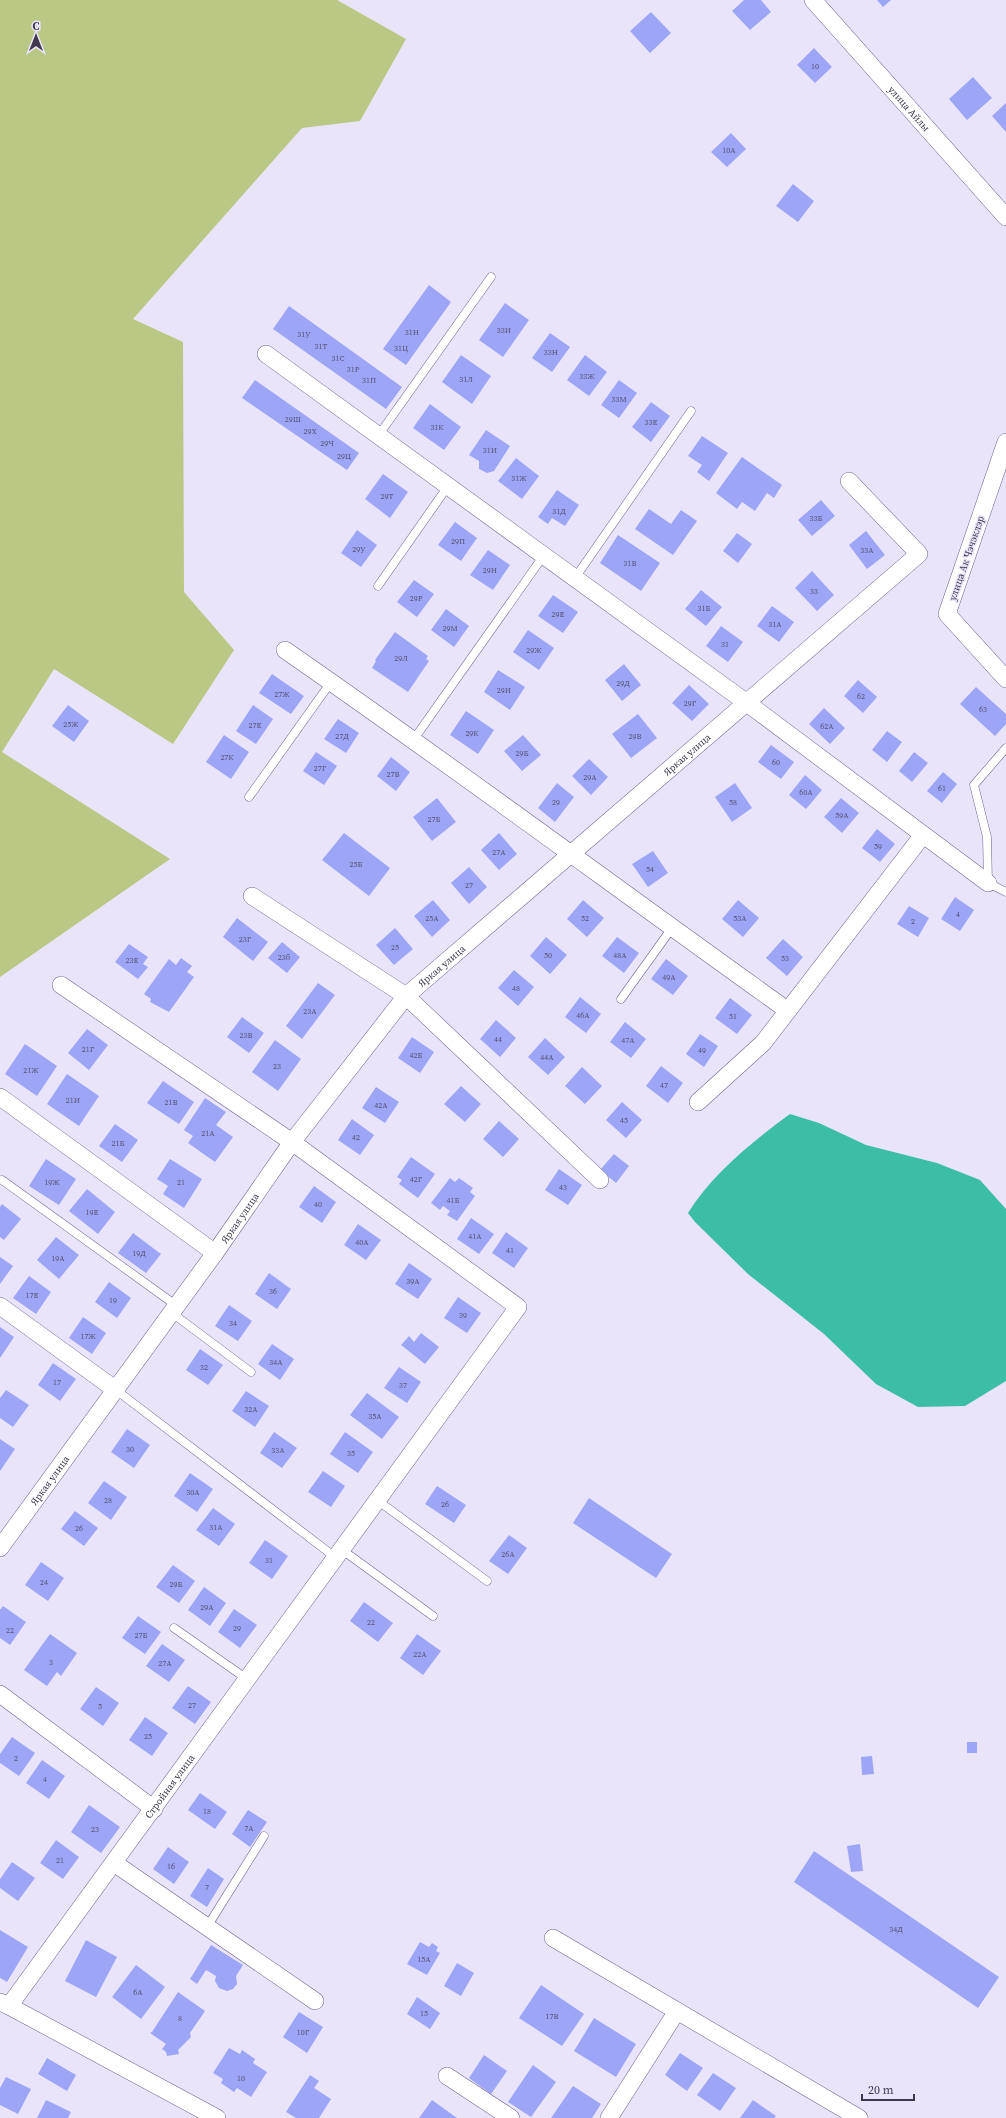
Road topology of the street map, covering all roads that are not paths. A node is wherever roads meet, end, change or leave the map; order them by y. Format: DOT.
graph roads {
  1 [pos="812,0"];
  2 [pos="1006,217"];
  3 [pos="491,277"];
  4 [pos="266,354"];
  5 [pos="691,411"];
  6 [pos="378,436"];
  7 [pos="1006,443"];
  8 [pos="849,481"];
  9 [pos="448,486"];
  10 [pos="544,556"];
  11 [pos="574,578"];
  12 [pos="378,586"];
  13 [pos="285,650"];
  14 [pos="1006,679"];
  15 [pos="331,682"];
  16 [pos="747,703"];
  17 [pos="414,739"];
  18 [pos="1006,748"];
  19 [pos="250,797"];
  20 [pos="923,835"];
  21 [pos="570,855"];
  22 [pos="988,883"];
  23 [pos="1006,892"];
  24 [pos="252,896"];
  25 [pos="672,928"];
  26 [pos="61,985"];
  27 [pos="406,996"];
  28 [pos="621,999"];
  29 [pos="787,1010"];
  30 [pos="0,1097"];
  31 [pos="698,1102"];
  32 [pos="292,1142"];
  33 [pos="2,1180"];
  34 [pos="600,1180"];
  35 [pos="215,1253"];
  36 [pos="0,1306"];
  37 [pos="174,1309"];
  38 [pos="251,1372"];
  39 [pos="116,1390"];
  40 [pos="377,1500"];
  41 [pos="0,1548"];
  42 [pos="338,1553"];
  43 [pos="487,1581"];
  44 [pos="433,1616"];
  45 [pos="174,1628"];
  46 [pos="247,1679"];
  47 [pos="0,1694"];
  48 [pos="154,1809"];
  49 [pos="264,1836"];
  50 [pos="114,1863"];
  51 [pos="207,1927"];
  52 [pos="554,1938"];
  53 [pos="315,2001"];
  54 [pos="4,2004"];
  55 [pos="677,2011"];
  56 [pos="447,2076"];
  57 [pos="217,2118"];
  58 [pos="511,2118"];
  59 [pos="609,2118"];
  60 [pos="859,2118"];
  1 -- 2 [label="street, улица Айлы"];
  3 -- 6 [label="lane"];
  4 -- 6 [label="street"];
  5 -- 11 [label="lane"];
  6 -- 9 [label="street"];
  7 -- 14 [label="street, улица Ак Чэчэклэр"];
  8 -- 16 [label="street, Яркая улица"];
  9 -- 10 [label="street"];
  9 -- 12 [label="lane"];
  10 -- 11 [label="street"];
  10 -- 17 [label="lane"];
  11 -- 16 [label="street"];
  13 -- 15 [label="street"];
  15 -- 17 [label="street"];
  15 -- 19 [label="lane"];
  16 -- 20 [label="street"];
  16 -- 21 [label="street, Яркая улица"];
  17 -- 21 [label="street"];
  18 -- 22 [label="lane"];
  20 -- 22 [label="street"];
  20 -- 29 [label="street"];
  21 -- 25 [label="street"];
  21 -- 27 [label="street, Яркая улица"];
  22 -- 23 [label="lane"];
  24 -- 27 [label="street"];
  25 -- 28 [label="lane"];
  25 -- 29 [label="street"];
  26 -- 32 [label="street"];
  27 -- 32 [label="street, Яркая улица"];
  27 -- 34 [label="street"];
  29 -- 31 [label="street"];
  30 -- 35 [label="street"];
  32 -- 35 [label="street, Яркая улица"];
  32 -- 40 [label="street, Стройная улица"];
  33 -- 37 [label="lane"];
  35 -- 37 [label="street, Яркая улица"];
  36 -- 39 [label="street"];
  37 -- 38 [label="lane"];
  37 -- 39 [label="street, Яркая улица"];
  39 -- 41 [label="street, Яркая улица"];
  39 -- 42 [label="lane"];
  40 -- 42 [label="street, Стройная улица"];
  40 -- 43 [label="lane"];
  42 -- 44 [label="lane"];
  42 -- 46 [label="street, Стройная улица"];
  45 -- 46 [label="lane"];
  46 -- 48 [label="street, Стройная улица"];
  47 -- 48 [label="street"];
  48 -- 50 [label="street, Стройная улица"];
  49 -- 51 [label="lane"];
  50 -- 51 [label="street"];
  50 -- 54 [label="street, Стройная улица"];
  51 -- 53 [label="street"];
  52 -- 55 [label="street"];
  54 -- 57 [label="street"];
  55 -- 59 [label="street"];
  55 -- 60 [label="street"];
  56 -- 58 [label="street"];
}
